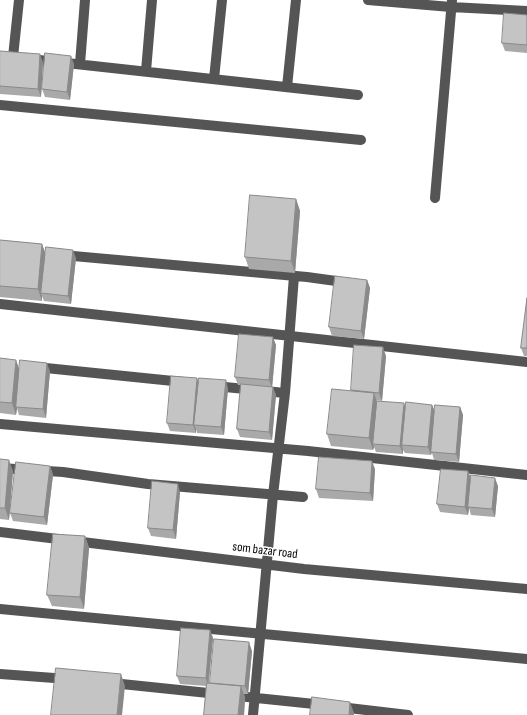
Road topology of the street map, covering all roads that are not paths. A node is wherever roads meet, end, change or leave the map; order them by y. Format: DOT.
graph roads {
  1 [pos="19,0"];
  2 [pos="85,0"];
  3 [pos="152,0"];
  4 [pos="222,0"];
  5 [pos="296,0"];
  6 [pos="368,0"];
  7 [pos="451,4"];
  8 [pos="527,11"];
  9 [pos="0,56"];
  10 [pos="13,57"];
  11 [pos="80,64"];
  12 [pos="146,71"];
  13 [pos="214,79"];
  14 [pos="287,87"];
  15 [pos="358,95"];
  16 [pos="0,105"];
  17 [pos="360,140"];
  18 [pos="435,198"];
  19 [pos="56,254"];
  20 [pos="294,276"];
  21 [pos="336,281"];
  22 [pos="0,304"];
  23 [pos="290,336"];
  24 [pos="527,362"];
  25 [pos="22,366"];
  26 [pos="193,383"];
  27 [pos="208,385"];
  28 [pos="285,393"];
  29 [pos="0,424"];
  30 [pos="278,449"];
  31 [pos="0,468"];
  32 [pos="527,475"];
  33 [pos="273,495"];
  34 [pos="303,497"];
  35 [pos="0,532"];
  36 [pos="267,565"];
  37 [pos="527,589"];
  38 [pos="0,609"];
  39 [pos="259,634"];
  40 [pos="527,659"];
  41 [pos="0,674"];
  42 [pos="79,680"];
  43 [pos="102,682"];
  44 [pos="255,698"];
  45 [pos="253,715"];
  46 [pos="408,715"];
  1 -- 10 [label="street"];
  2 -- 11 [label="street"];
  3 -- 12 [label="street"];
  4 -- 13 [label="street"];
  5 -- 14 [label="street"];
  6 -- 7 [label="street"];
  7 -- 8 [label="street"];
  7 -- 18 [label="street"];
  9 -- 10 [label="street"];
  10 -- 11 [label="street"];
  11 -- 12 [label="street"];
  12 -- 13 [label="street"];
  13 -- 14 [label="street"];
  14 -- 15 [label="street"];
  16 -- 17 [label="street"];
  19 -- 20 [label="street"];
  20 -- 21 [label="street"];
  20 -- 23 [label="street"];
  22 -- 23 [label="street"];
  23 -- 24 [label="street"];
  23 -- 28 [label="street"];
  25 -- 26 [label="street"];
  27 -- 28 [label="street"];
  28 -- 30 [label="street"];
  29 -- 30 [label="street"];
  30 -- 32 [label="street"];
  30 -- 33 [label="street"];
  31 -- 33 [label="street"];
  33 -- 34 [label="street"];
  33 -- 36 [label="street"];
  35 -- 36 [label="street, som bazar road"];
  36 -- 37 [label="street, som bazar road"];
  36 -- 39 [label="street"];
  38 -- 39 [label="street"];
  39 -- 40 [label="street"];
  39 -- 44 [label="street"];
  41 -- 42 [label="street"];
  43 -- 44 [label="street"];
  44 -- 45 [label="street"];
  44 -- 46 [label="street"];
}
